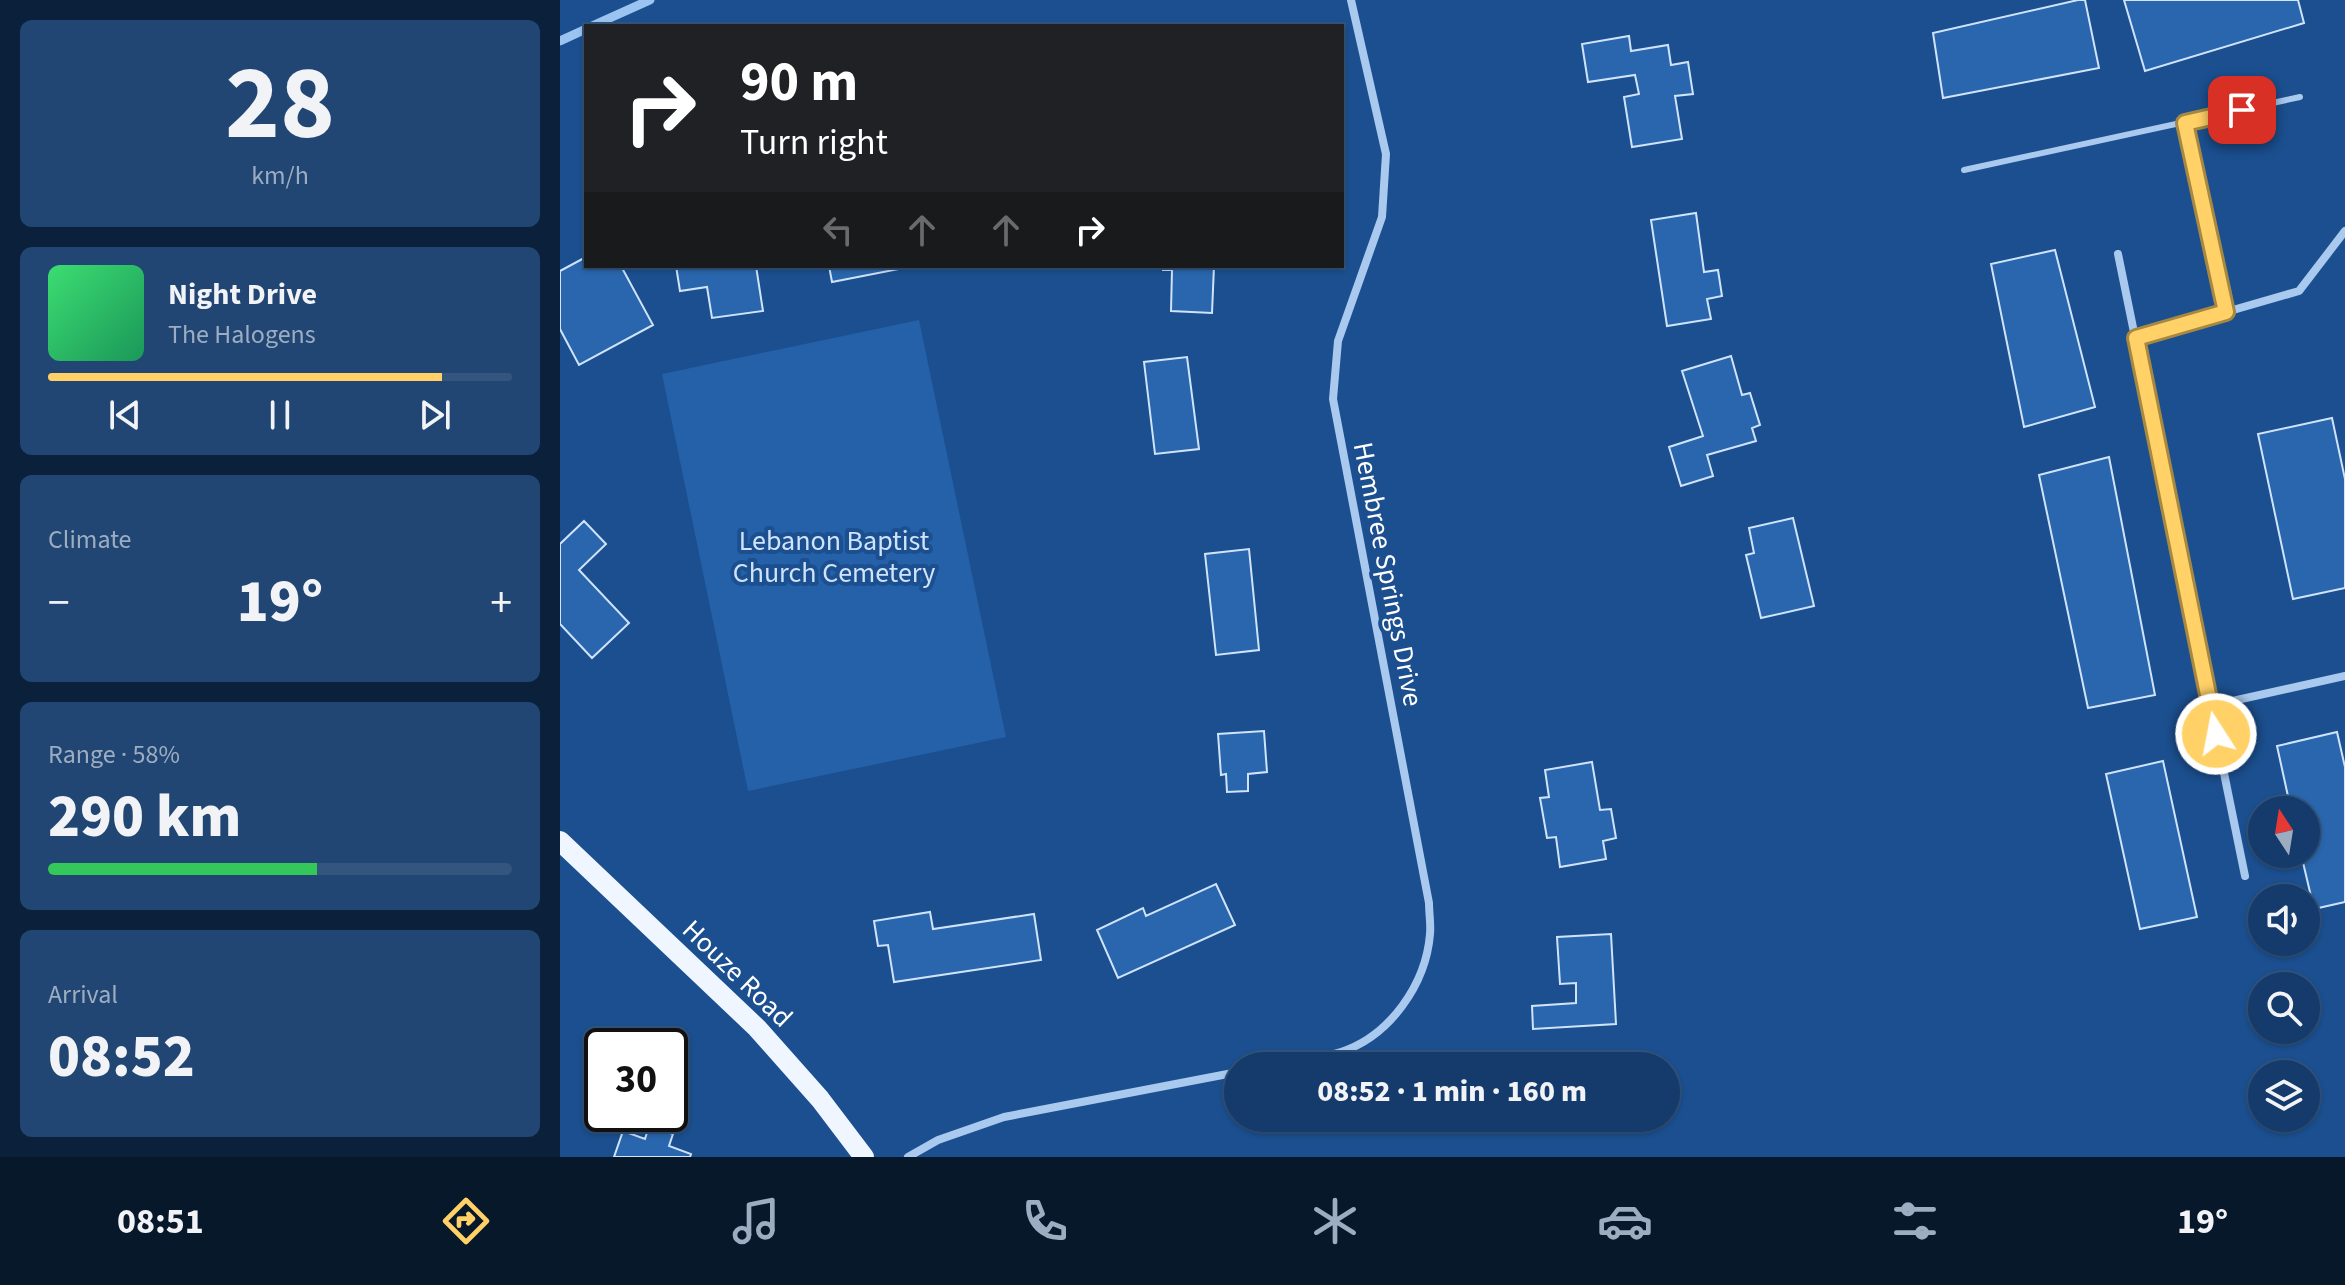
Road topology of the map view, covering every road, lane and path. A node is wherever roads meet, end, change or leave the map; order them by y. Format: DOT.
graph roads {
  1 [pos="1351,0"];
  2 [pos="2300,97"];
  3 [pos="2185,123"];
  4 [pos="1964,170"];
  5 [pos="2345,231"];
  6 [pos="2118,254"];
  7 [pos="2226,312"];
  8 [pos="2136,338"];
  9 [pos="2345,676"];
  10 [pos="2210,706"];
  11 [pos="560,841"];
  12 [pos="2245,876"];
  13 [pos="1342,1052"];
  14 [pos="1224,1075"];
  15 [pos="864,1157"];
  16 [pos="908,1157"];
  1 -- 13 [label="street, Hembree Springs Drive"];
  2 -- 3 [label="lane"];
  3 -- 4 [label="lane"];
  3 -- 7 [label="lane"];
  5 -- 7 [label="street"];
  6 -- 8 [label="street"];
  7 -- 8 [label="street"];
  8 -- 10 [label="street"];
  9 -- 10 [label="street"];
  10 -- 12 [label="street"];
  11 -- 15 [label="main road, Houze Road"];
  14 -- 16 [label="street"];
}
